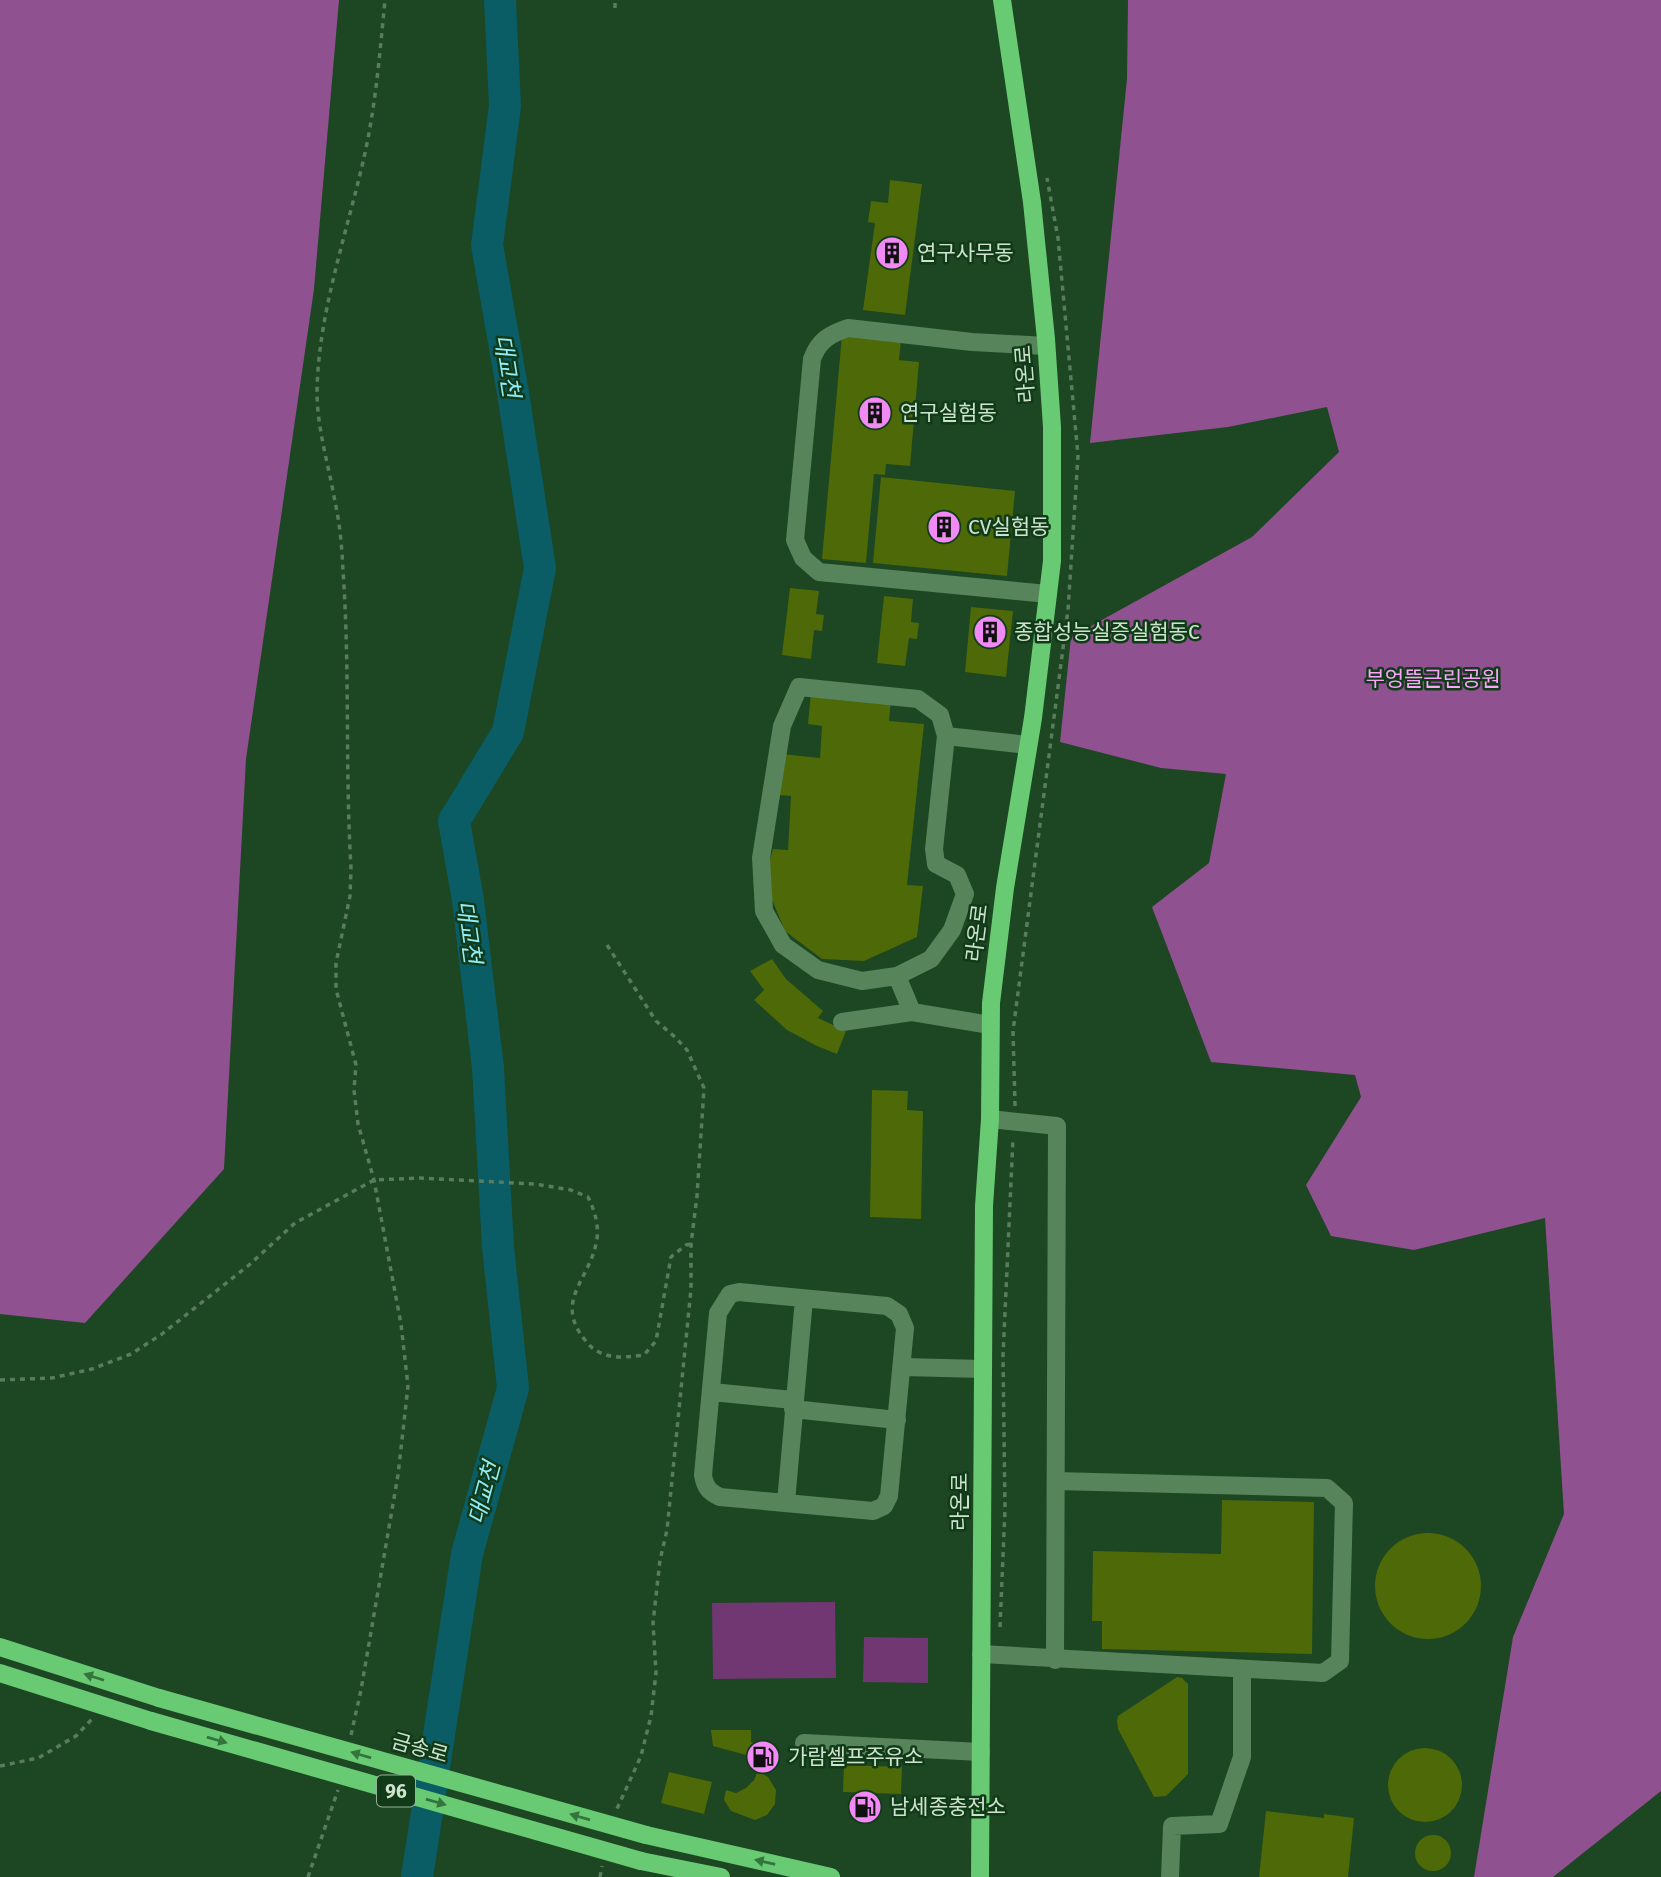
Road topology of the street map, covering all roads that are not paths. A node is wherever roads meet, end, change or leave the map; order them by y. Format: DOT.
graph roads {
  1 [pos="1002,0"];
  2 [pos="1046,346"];
  3 [pos="1048,594"];
  4 [pos="946,736"];
  5 [pos="1028,745"];
  6 [pos="897,976"];
  7 [pos="912,1012"];
  8 [pos="842,1022"];
  9 [pos="990,1025"];
  10 [pos="990,1119"];
  11 [pos="804,1299"];
  12 [pos="903,1367"];
  13 [pos="984,1370"];
  14 [pos="712,1392"];
  15 [pos="793,1404"];
  16 [pos="897,1420"];
  17 [pos="1056,1480"];
  18 [pos="786,1502"];
  19 [pos="0,1647"];
  20 [pos="990,1655"];
  21 [pos="1055,1660"];
  22 [pos="1242,1669"];
  23 [pos="0,1673"];
  24 [pos="804,1743"];
  25 [pos="981,1752"];
  26 [pos="721,1877"];
  27 [pos="831,1877"];
  28 [pos="980,1877"];
  29 [pos="1170,1877"];
  1 -- 2 [label="main road, 라온로"];
  2 -- 3 [label="main road, 라온로"];
  2 -- 3 [label="lane"];
  3 -- 5 [label="main road, 라온로"];
  4 -- 5 [label="lane"];
  4 -- 6 [label="lane"];
  4 -- 6 [label="lane"];
  5 -- 9 [label="main road, 라온로"];
  6 -- 7 [label="lane"];
  7 -- 8 [label="lane"];
  7 -- 9 [label="lane"];
  9 -- 10 [label="main road, 라온로"];
  10 -- 13 [label="main road, 라온로"];
  10 -- 17 [label="lane"];
  11 -- 12 [label="lane"];
  11 -- 14 [label="lane"];
  11 -- 15 [label="lane"];
  12 -- 13 [label="lane"];
  12 -- 16 [label="lane"];
  13 -- 20 [label="main road, 라온로"];
  14 -- 15 [label="lane"];
  14 -- 18 [label="lane"];
  15 -- 16 [label="lane"];
  15 -- 18 [label="lane"];
  16 -- 18 [label="lane"];
  17 -- 21 [label="lane"];
  17 -- 22 [label="lane"];
  27 -- 19 [label="main road, 금송로 / 96, one-way, bridge"];
  20 -- 21 [label="lane"];
  20 -- 25 [label="main road, 라온로"];
  21 -- 22 [label="lane"];
  22 -- 29 [label="lane"];
  23 -- 26 [label="main road, 96, one-way, bridge"];
  24 -- 25 [label="lane"];
  25 -- 28 [label="main road, 라온로"];
}
